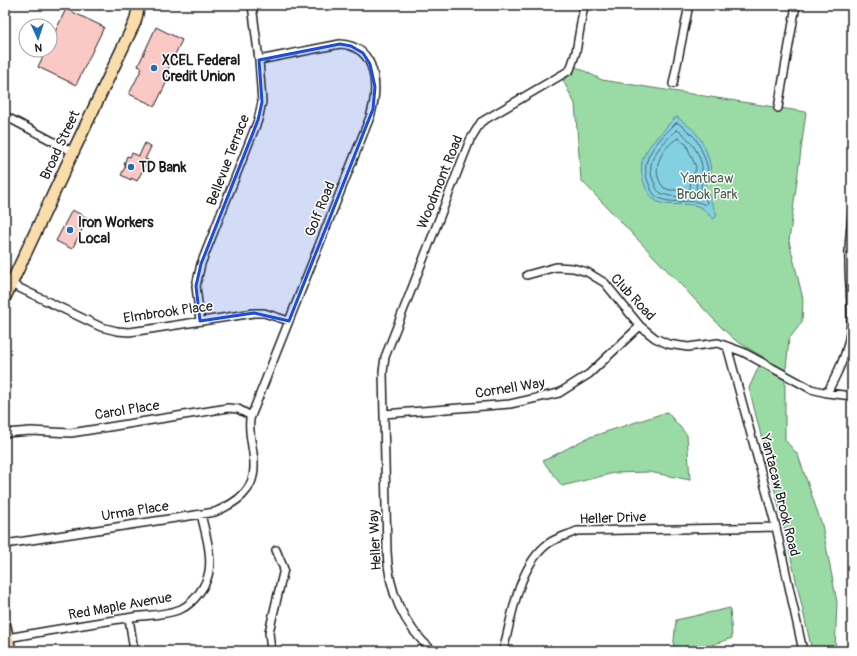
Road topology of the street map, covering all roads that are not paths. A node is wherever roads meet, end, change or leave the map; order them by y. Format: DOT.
graph roads {
  1 [pos="139,5"];
  2 [pos="252,5"];
  3 [pos="584,5"];
  4 [pos="689,5"];
  5 [pos="796,5"];
  6 [pos="259,60"];
  7 [pos="673,84"];
  8 [pos="778,108"];
  9 [pos="5,116"];
  10 [pos="72,152"];
  11 [pos="852,213"];
  12 [pos="527,275"];
  13 [pos="11,284"];
  14 [pos="5,297"];
  15 [pos="200,321"];
  16 [pos="289,321"];
  17 [pos="640,326"];
  18 [pos="726,346"];
  19 [pos="827,393"];
  20 [pos="852,396"];
  21 [pos="384,414"];
  22 [pos="252,416"];
  23 [pos="5,433"];
  24 [pos="253,477"];
  25 [pos="201,514"];
  26 [pos="776,527"];
  27 [pos="5,544"];
  28 [pos="276,550"];
  29 [pos="129,618"];
  30 [pos="5,626"];
  31 [pos="7,638"];
  32 [pos="10,651"];
  33 [pos="134,651"];
  34 [pos="271,651"];
  35 [pos="433,651"];
  36 [pos="503,651"];
  37 [pos="803,651"];
  1 -- 10 [label="main road, Broad Street"];
  2 -- 6 [label="street, Bellevue Terrace"];
  3 -- 21 [label="street, Woodmont Road"];
  4 -- 7 [label="street"];
  5 -- 8 [label="street"];
  6 -- 15 [label="street, Bellevue Terrace"];
  6 -- 16 [label="street, Golf Road"];
  9 -- 10 [label="street"];
  10 -- 13 [label="main road, Broad Street"];
  11 -- 19 [label="street"];
  12 -- 17 [label="street, Club Road"];
  13 -- 14 [label="main road, Broad Street"];
  13 -- 15 [label="street, Elmbrook Place"];
  15 -- 16 [label="street, Elmbrook Place"];
  16 -- 22 [label="street, Golf Road"];
  17 -- 18 [label="street, Club Road"];
  17 -- 21 [label="street, Cornell Way"];
  18 -- 19 [label="street, Club Road"];
  18 -- 26 [label="street, Yantacaw Brook Road"];
  19 -- 20 [label="street, Club Road"];
  21 -- 35 [label="street, Heller Way"];
  22 -- 23 [label="street, Carol Place"];
  22 -- 24 [label="street, Golf Road"];
  24 -- 25 [label="street, Urma Place"];
  25 -- 27 [label="street, Urma Place"];
  25 -- 29 [label="street, Red Maple Avenue"];
  26 -- 36 [label="street, Heller Drive"];
  26 -- 37 [label="street, Yantacaw Brook Road"];
  28 -- 34 [label="street"];
  29 -- 31 [label="street, Red Maple Avenue"];
  29 -- 33 [label="street"];
  30 -- 31 [label="main road"];
  31 -- 32 [label="main road"];
}
